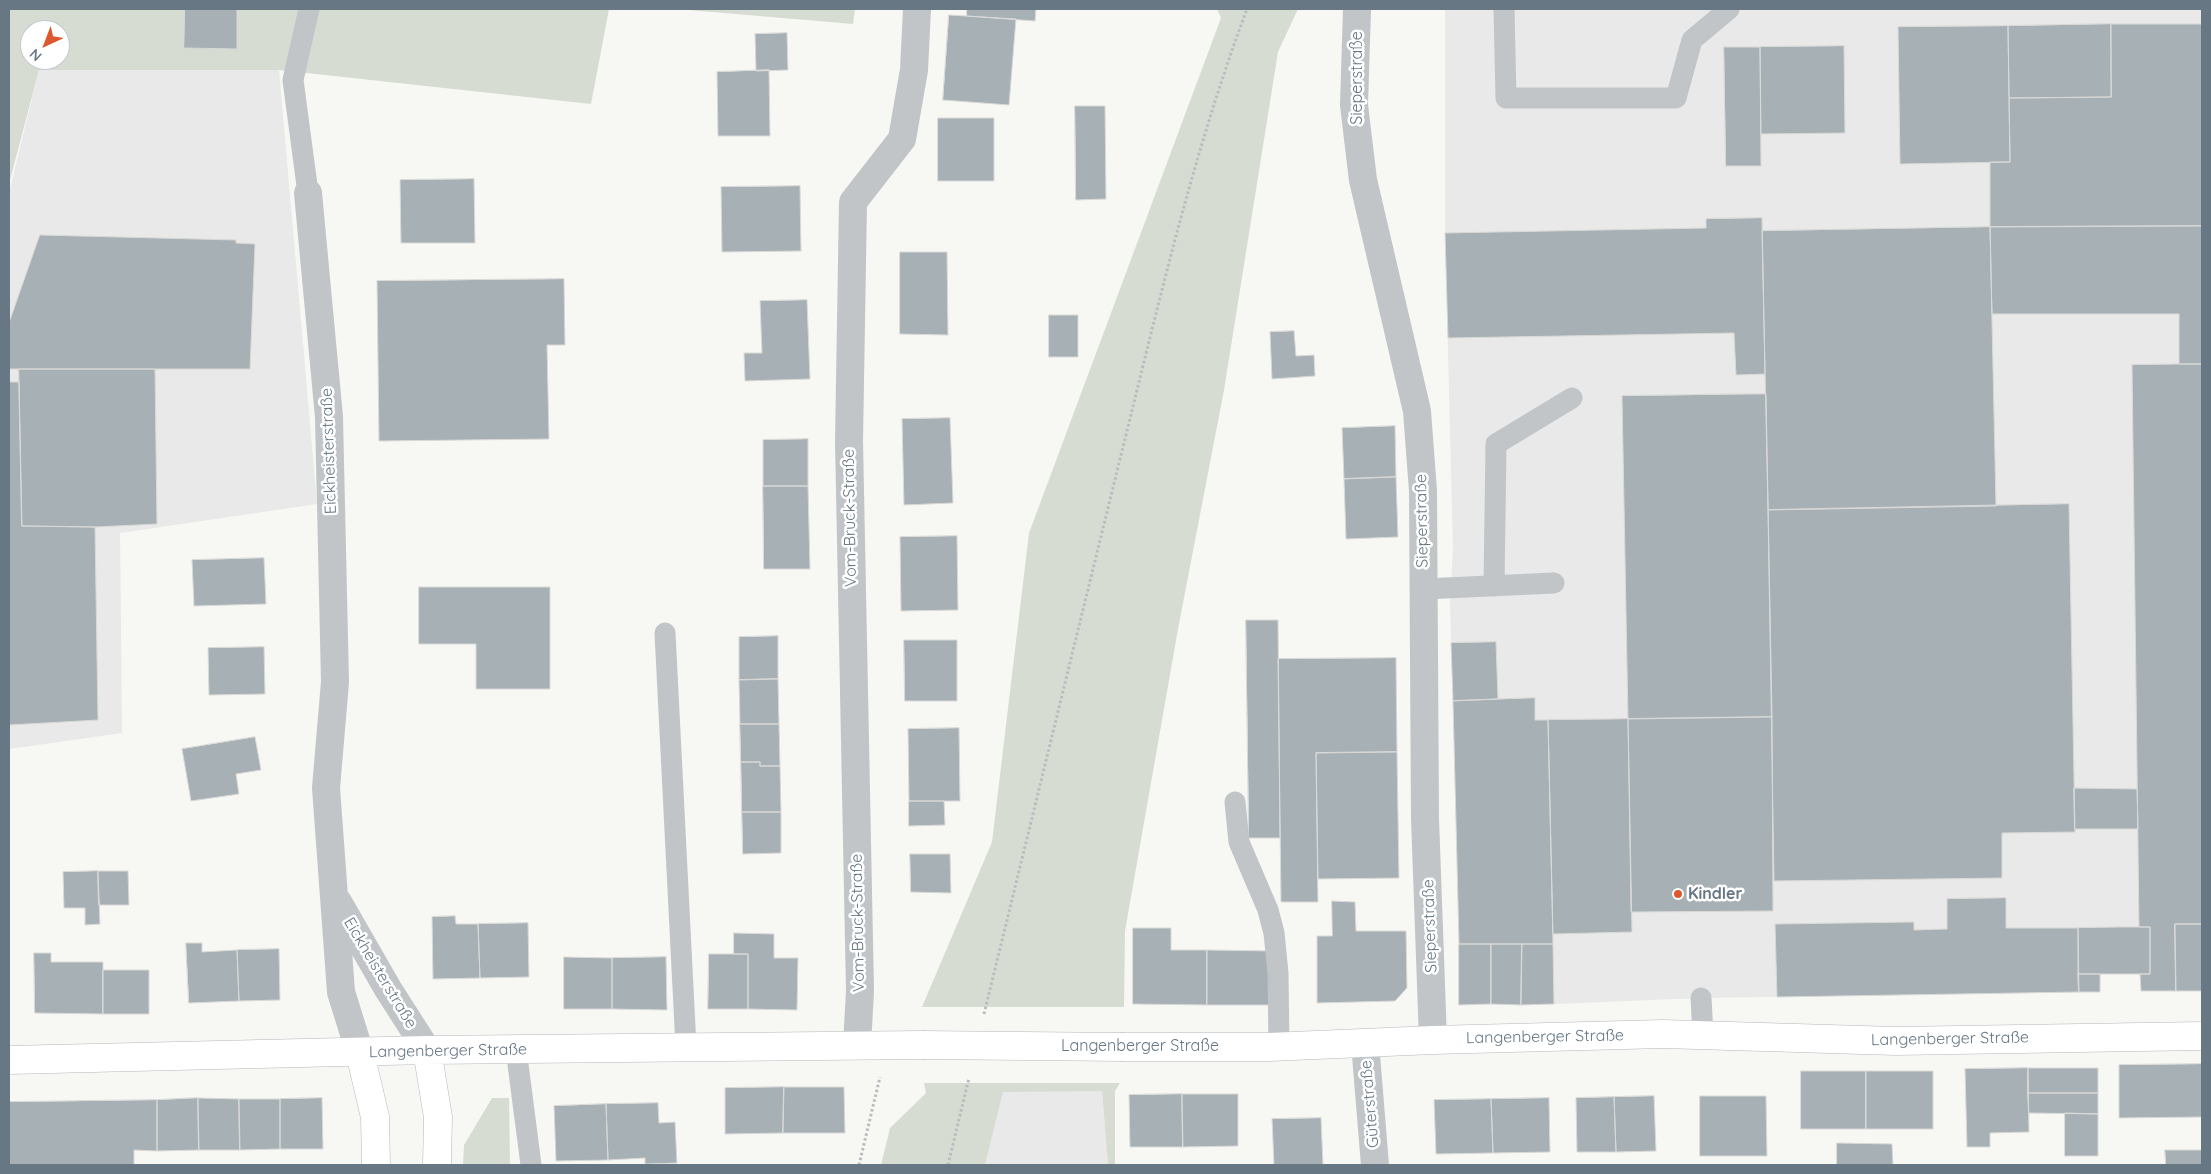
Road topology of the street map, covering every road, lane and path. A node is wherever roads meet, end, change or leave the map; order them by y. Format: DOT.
graph roads {
  1 [pos="309,9"];
  2 [pos="917,9"];
  3 [pos="1247,9"];
  4 [pos="1357,9"];
  5 [pos="1504,9"];
  6 [pos="1729,9"];
  7 [pos="308,193"];
  8 [pos="1572,398"];
  9 [pos="1554,583"];
  10 [pos="1494,586"];
  11 [pos="1424,588"];
  12 [pos="665,633"];
  13 [pos="1235,802"];
  14 [pos="334,896"];
  15 [pos="1701,998"];
  16 [pos="984,1018"];
  17 [pos="1703,1035"];
  18 [pos="2202,1036"];
  19 [pos="1433,1040"];
  20 [pos="1365,1043"];
  21 [pos="887,1044"];
  22 [pos="857,1045"];
  23 [pos="1279,1046"];
  24 [pos="686,1047"];
  25 [pos="516,1049"];
  26 [pos="427,1050"];
  27 [pos="360,1052"];
  28 [pos="9,1060"];
  29 [pos="970,1075"];
  30 [pos="376,1165"];
  31 [pos="437,1165"];
  32 [pos="531,1165"];
  33 [pos="859,1165"];
  34 [pos="948,1165"];
  35 [pos="1374,1165"];
  1 -- 7 [label="lane, Eickheisterstraße"];
  2 -- 22 [label="street, Vom-Bruck-Straße"];
  3 -- 16 [label="path"];
  4 -- 11 [label="street, Sieperstraße"];
  5 -- 6 [label="lane"];
  7 -- 14 [label="street, Eickheisterstraße"];
  8 -- 10 [label="lane"];
  9 -- 10 [label="lane"];
  10 -- 11 [label="lane"];
  11 -- 19 [label="street, Sieperstraße"];
  12 -- 24 [label="lane"];
  13 -- 23 [label="lane"];
  14 -- 26 [label="street, Eickheisterstraße"];
  14 -- 27 [label="street, Eickheisterstraße"];
  15 -- 17 [label="lane"];
  17 -- 18 [label="main road, Langenberger Straße"];
  17 -- 19 [label="main road, Langenberger Straße"];
  19 -- 20 [label="main road, Langenberger Straße"];
  20 -- 23 [label="main road, Langenberger Straße"];
  20 -- 35 [label="street, Güterstraße"];
  21 -- 22 [label="main road, Langenberger Straße"];
  21 -- 23 [label="main road, Langenberger Straße, bridge"];
  21 -- 33 [label="path"];
  22 -- 24 [label="main road, Langenberger Straße"];
  24 -- 25 [label="main road, Langenberger Straße"];
  25 -- 26 [label="main road, Langenberger Straße"];
  25 -- 32 [label="lane"];
  26 -- 27 [label="main road, Langenberger Straße"];
  26 -- 31 [label="main road"];
  27 -- 28 [label="main road, Langenberger Straße"];
  27 -- 30 [label="main road"];
  29 -- 34 [label="path"];
}
